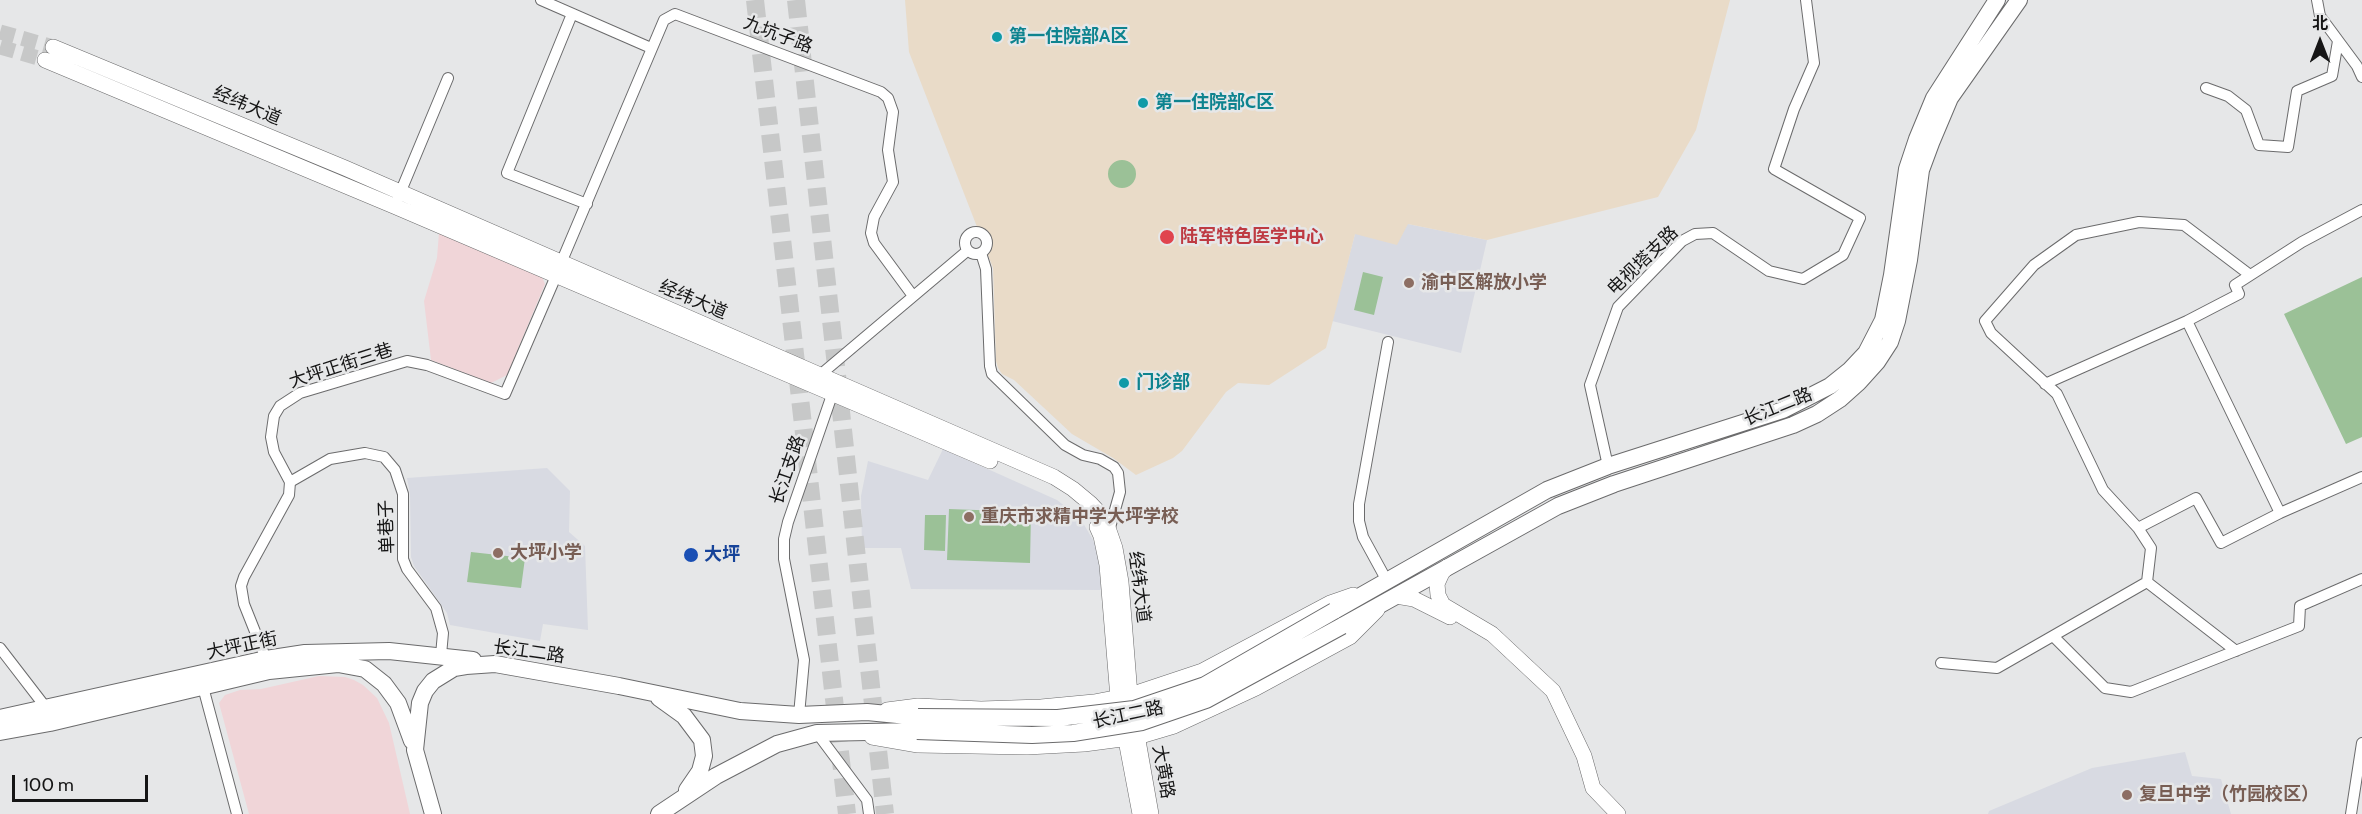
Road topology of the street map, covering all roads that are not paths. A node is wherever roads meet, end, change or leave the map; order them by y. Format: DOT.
graph roads {
  1 [pos="541,0"];
  2 [pos="1806,0"];
  3 [pos="1997,0"];
  4 [pos="2019,0"];
  5 [pos="2317,0"];
  6 [pos="572,14"];
  7 [pos="2338,41"];
  8 [pos="651,48"];
  9 [pos="49,54"];
  10 [pos="2362,77"];
  11 [pos="448,78"];
  12 [pos="2206,88"];
  13 [pos="397,200"];
  14 [pos="587,204"];
  15 [pos="2362,210"];
  16 [pos="967,251"];
  17 [pos="981,254"];
  18 [pos="558,269"];
  19 [pos="2250,275"];
  20 [pos="913,296"];
  21 [pos="2187,321"];
  22 [pos="1388,342"];
  23 [pos="820,375"];
  24 [pos="2045,384"];
  25 [pos="505,394"];
  26 [pos="832,395"];
  27 [pos="1608,466"];
  28 [pos="2362,477"];
  29 [pos="290,482"];
  30 [pos="2280,513"];
  31 [pos="2138,528"];
  32 [pos="1110,530"];
  33 [pos="1105,550"];
  34 [pos="1447,567"];
  35 [pos="2362,579"];
  36 [pos="2147,582"];
  37 [pos="1381,584"];
  38 [pos="1391,598"];
  39 [pos="2054,636"];
  40 [pos="0,648"];
  41 [pos="1508,648"];
  42 [pos="2236,651"];
  43 [pos="441,655"];
  44 [pos="266,659"];
  45 [pos="1941,663"];
  46 [pos="495,664"];
  47 [pos="1169,684"];
  48 [pos="203,687"];
  49 [pos="653,694"];
  50 [pos="1124,697"];
  51 [pos="47,709"];
  52 [pos="867,712"];
  53 [pos="799,715"];
  54 [pos="0,718"];
  55 [pos="918,724"];
  56 [pos="1174,726"];
  57 [pos="843,731"];
  58 [pos="0,732"];
  59 [pos="818,733"];
  60 [pos="1132,738"];
  61 [pos="2362,743"];
  62 [pos="416,750"];
  63 [pos="681,798"];
  64 [pos="237,814"];
  65 [pos="433,814"];
  66 [pos="659,814"];
  67 [pos="868,814"];
  68 [pos="1140,814"];
  69 [pos="1151,814"];
  70 [pos="1618,814"];
  71 [pos="2351,814"];
  1 -- 6 [label="street"];
  2 -- 27 [label="street, 电视塔支路"];
  3 -- 27 [label="main road, 长江二路"];
  4 -- 34 [label="main road, 长江二路"];
  5 -- 7 [label="street"];
  6 -- 8 [label="street"];
  6 -- 14 [label="street"];
  7 -- 10 [label="street"];
  7 -- 12 [label="street"];
  8 -- 14 [label="street, 九坑子路"];
  8 -- 20 [label="street, 九坑子路"];
  9 -- 13 [label="main road, 经纬大道"];
  11 -- 13 [label="street"];
  13 -- 18 [label="main road, 经纬大道"];
  14 -- 18 [label="street, 九坑子路"];
  15 -- 19 [label="street"];
  16 -- 17 [label="street"];
  16 -- 17 [label="street"];
  16 -- 20 [label="street"];
  17 -- 32 [label="street"];
  18 -- 23 [label="main road, 经纬大道"];
  18 -- 25 [label="street, 九坑子路"];
  18 -- 26 [label="main road, 经纬大道"];
  19 -- 21 [label="street"];
  19 -- 24 [label="street"];
  20 -- 23 [label="street"];
  21 -- 24 [label="street"];
  21 -- 30 [label="street"];
  22 -- 37 [label="street"];
  23 -- 32 [label="main road, 经纬大道"];
  24 -- 31 [label="street"];
  25 -- 29 [label="street, 大坪正街三巷"];
  26 -- 33 [label="main road, 经纬大道"];
  26 -- 53 [label="street, 长江支路"];
  27 -- 37 [label="main road, 长江二路"];
  28 -- 30 [label="street"];
  29 -- 43 [label="street, 单巷子"];
  29 -- 44 [label="street"];
  30 -- 31 [label="street"];
  31 -- 36 [label="street"];
  32 -- 33 [label="street"];
  32 -- 50 [label="main road, 经纬大道"];
  33 -- 50 [label="main road, 经纬大道"];
  34 -- 38 [label="main road, 长江二路"];
  34 -- 41 [label="main road"];
  35 -- 42 [label="street"];
  36 -- 39 [label="street"];
  36 -- 42 [label="street"];
  37 -- 47 [label="main road, 长江二路"];
  37 -- 55 [label="main road, 长江二路, bridge"];
  38 -- 41 [label="main road"];
  38 -- 55 [label="main road, 长江二路, bridge"];
  38 -- 56 [label="main road, 长江二路"];
  39 -- 42 [label="street"];
  39 -- 45 [label="street"];
  40 -- 51 [label="street"];
  41 -- 70 [label="main road"];
  43 -- 44 [label="main road, 大坪正街"];
  43 -- 46 [label="main road, 大坪正街"];
  44 -- 51 [label="main road, 大坪正街"];
  46 -- 49 [label="main road, 长江二路"];
  46 -- 62 [label="main road, 长江二路"];
  47 -- 50 [label="main road, 长江二路"];
  47 -- 56 [label="main road"];
  48 -- 58 [label="main road, 大坪正街"];
  48 -- 62 [label="main road, 大坪正街"];
  48 -- 64 [label="street"];
  49 -- 53 [label="main road, 长江二路"];
  49 -- 63 [label="main road, 长江二路"];
  50 -- 52 [label="main road, 长江二路"];
  50 -- 60 [label="main road, 经纬大道"];
  51 -- 54 [label="main road, 大坪正街"];
  52 -- 53 [label="main road, 长江二路"];
  52 -- 55 [label="main road, 长江二路"];
  55 -- 57 [label="main road, 长江二路"];
  56 -- 60 [label="main road, 长江二路"];
  57 -- 59 [label="main road, 长江二路"];
  57 -- 60 [label="main road, 长江二路"];
  59 -- 63 [label="main road, 长江二路"];
  59 -- 67 [label="street"];
  60 -- 68 [label="main road, 大黄路"];
  60 -- 69 [label="main road, 大黄路"];
  61 -- 71 [label="street"];
  62 -- 65 [label="main road, 长江二路"];
  63 -- 66 [label="main road, 长江二路"];
}
